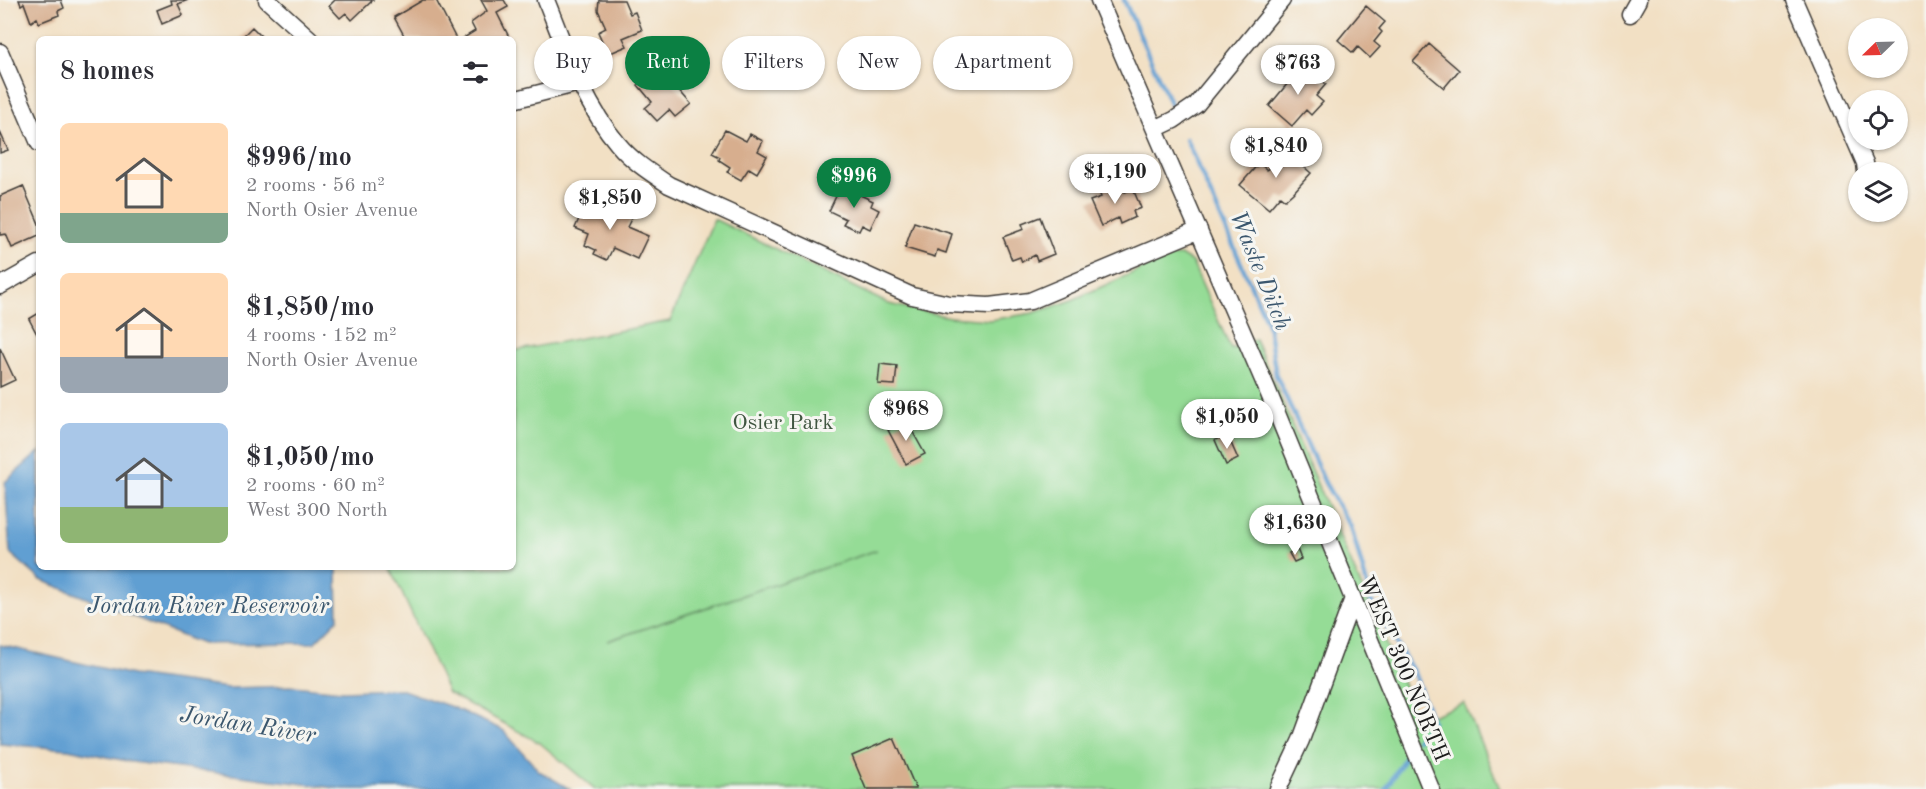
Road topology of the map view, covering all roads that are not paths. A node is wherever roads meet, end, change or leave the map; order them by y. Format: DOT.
graph roads {
  1 [pos="267,0"];
  2 [pos="546,0"];
  3 [pos="1099,0"];
  4 [pos="1282,0"];
  5 [pos="1794,0"];
  6 [pos="307,36"];
  7 [pos="560,36"];
  8 [pos="2,60"];
  9 [pos="554,90"];
  10 [pos="583,90"];
  11 [pos="516,99"];
  12 [pos="1155,129"];
  13 [pos="36,136"];
  14 [pos="1865,162"];
  15 [pos="1199,230"];
  16 [pos="36,266"];
  17 [pos="0,286"];
  18 [pos="1352,601"];
  19 [pos="1278,789"];
  20 [pos="1431,789"];
  1 -- 6 [label="street"];
  2 -- 7 [label="street"];
  3 -- 12 [label="street, WEST 300 NORTH"];
  4 -- 12 [label="street"];
  5 -- 14 [label="street"];
  8 -- 13 [label="street"];
  9 -- 11 [label="street"];
  10 -- 15 [label="street"];
  12 -- 15 [label="street, WEST 300 NORTH"];
  15 -- 18 [label="street, WEST 300 NORTH"];
  16 -- 17 [label="street"];
  18 -- 19 [label="street"];
  18 -- 20 [label="street, WEST 300 NORTH"];
}
